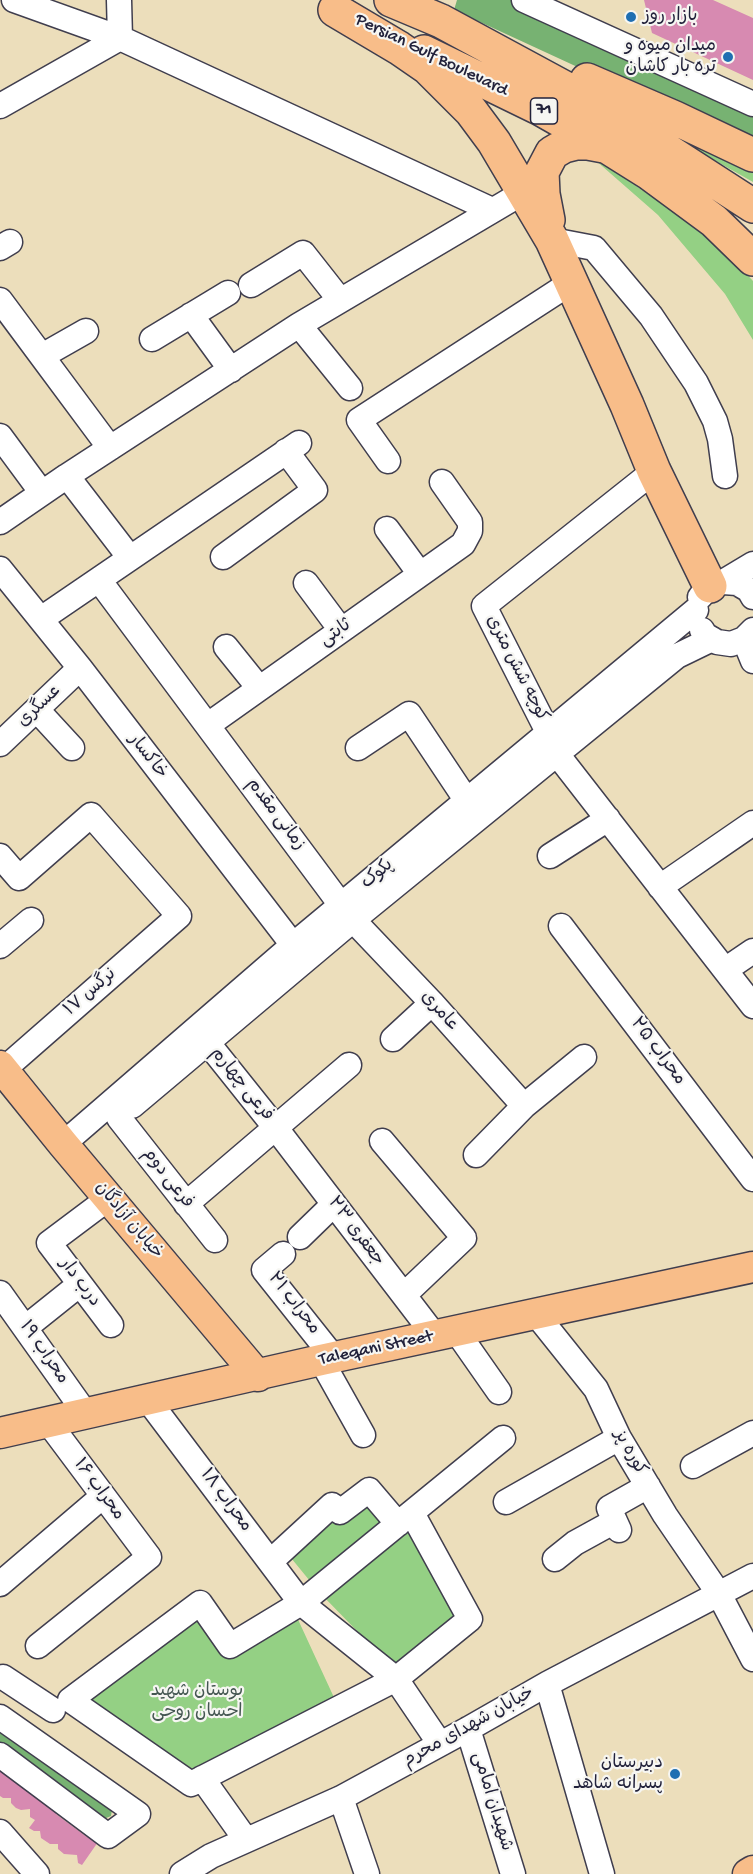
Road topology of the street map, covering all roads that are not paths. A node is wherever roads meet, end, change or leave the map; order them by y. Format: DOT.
graph roads {
  1 [pos="15,0"];
  2 [pos="119,0"];
  3 [pos="391,0"];
  4 [pos="524,0"];
  5 [pos="324,5"];
  6 [pos="0,10"];
  7 [pos="444,10"];
  8 [pos="120,38"];
  9 [pos="753,104"];
  10 [pos="0,106"];
  11 [pos="606,146"];
  12 [pos="753,155"];
  13 [pos="524,192"];
  14 [pos="753,206"];
  15 [pos="492,210"];
  16 [pos="552,240"];
  17 [pos="753,259"];
  18 [pos="572,282"];
  19 [pos="251,285"];
  20 [pos="228,292"];
  21 [pos="339,300"];
  22 [pos="4,312"];
  23 [pos="191,315"];
  24 [pos="298,325"];
  25 [pos="86,331"];
  26 [pos="152,339"];
  27 [pos="42,356"];
  28 [pos="231,370"];
  29 [pos="350,388"];
  30 [pos="0,436"];
  31 [pos="110,448"];
  32 [pos="388,461"];
  33 [pos="654,471"];
  34 [pos="67,476"];
  35 [pos="725,476"];
  36 [pos="442,482"];
  37 [pos="42,493"];
  38 [pos="0,522"];
  39 [pos="387,529"];
  40 [pos="223,556"];
  41 [pos="130,558"];
  42 [pos="753,564"];
  43 [pos="0,569"];
  44 [pos="420,574"];
  45 [pos="99,580"];
  46 [pos="306,583"];
  47 [pos="710,593"];
  48 [pos="753,597"];
  49 [pos="41,619"];
  50 [pos="341,630"];
  51 [pos="712,639"];
  52 [pos="750,643"];
  53 [pos="226,647"];
  54 [pos="80,668"];
  55 [pos="259,688"];
  56 [pos="38,710"];
  57 [pos="208,725"];
  58 [pos="553,743"];
  59 [pos="0,744"];
  60 [pos="72,748"];
  61 [pos="358,748"];
  62 [pos="467,801"];
  63 [pos="608,819"];
  64 [pos="753,823"];
  65 [pos="0,856"];
  66 [pos="550,856"];
  67 [pos="396,873"];
  68 [pos="660,887"];
  69 [pos="347,912"];
  70 [pos="31,920"];
  71 [pos="561,926"];
  72 [pos="0,945"];
  73 [pos="293,945"];
  74 [pos="753,951"];
  75 [pos="725,970"];
  76 [pos="432,1003"];
  77 [pos="753,1006"];
  78 [pos="393,1039"];
  79 [pos="207,1042"];
  80 [pos="584,1057"];
  81 [pos="349,1065"];
  82 [pos="2,1068"];
  83 [pos="524,1106"];
  84 [pos="119,1118"];
  85 [pos="275,1127"];
  86 [pos="382,1141"];
  87 [pos="68,1150"];
  88 [pos="476,1155"];
  89 [pos="753,1179"];
  90 [pos="109,1198"];
  91 [pos="334,1203"];
  92 [pos="186,1204"];
  93 [pos="214,1240"];
  94 [pos="753,1267"];
  95 [pos="80,1284"];
  96 [pos="0,1293"];
  97 [pos="404,1295"];
  98 [pos="536,1314"];
  99 [pos="111,1326"];
  100 [pos="24,1328"];
  101 [pos="446,1334"];
  102 [pos="328,1359"];
  103 [pos="258,1376"];
  104 [pos="499,1392"];
  105 [pos="148,1400"];
  106 [pos="86,1414"];
  107 [pos="48,1422"];
  108 [pos="0,1433"];
  109 [pos="753,1433"];
  110 [pos="363,1434"];
  111 [pos="503,1438"];
  112 [pos="619,1438"];
  113 [pos="693,1466"];
  114 [pos="648,1486"];
  115 [pos="103,1496"];
  116 [pos="506,1502"];
  117 [pos="405,1519"];
  118 [pos="555,1559"];
  119 [pos="270,1562"];
  120 [pos="753,1576"];
  121 [pos="0,1584"];
  122 [pos="719,1594"];
  123 [pos="301,1603"];
  124 [pos="38,1646"];
  125 [pos="753,1659"];
  126 [pos="3,1677"];
  127 [pos="396,1679"];
  128 [pos="547,1684"];
  129 [pos="62,1705"];
  130 [pos="0,1717"];
  131 [pos="468,1729"];
  132 [pos="23,1733"];
  133 [pos="440,1744"];
  134 [pos="0,1755"];
  135 [pos="202,1778"];
  136 [pos="341,1798"];
  137 [pos="0,1832"];
  138 [pos="246,1840"];
  139 [pos="753,1871"];
  140 [pos="37,1874"];
  141 [pos="182,1874"];
  142 [pos="367,1874"];
  143 [pos="513,1874"];
  144 [pos="603,1874"];
  145 [pos="748,1874"];
  1 -- 6 [label="street"];
  1 -- 8 [label="street"];
  2 -- 8 [label="street"];
  3 -- 7 [label="highway, Persian Gulf Boulevard / 71"];
  4 -- 9 [label="street"];
  5 -- 11 [label="highway, Persian Gulf Boulevard / 71"];
  5 -- 13 [label="highway"];
  7 -- 12 [label="highway"];
  7 -- 14 [label="highway, Persian Gulf Boulevard / 71"];
  8 -- 10 [label="street"];
  8 -- 15 [label="street"];
  11 -- 16 [label="highway"];
  11 -- 17 [label="highway, Persian Gulf Boulevard / 71"];
  13 -- 15 [label="street"];
  13 -- 16 [label="highway"];
  15 -- 21 [label="street"];
  16 -- 18 [label="highway"];
  16 -- 35 [label="street"];
  18 -- 32 [label="street"];
  18 -- 33 [label="highway"];
  19 -- 21 [label="street"];
  20 -- 23 [label="street"];
  21 -- 24 [label="street"];
  22 -- 27 [label="street"];
  23 -- 26 [label="street"];
  23 -- 28 [label="street"];
  24 -- 28 [label="street"];
  24 -- 29 [label="street"];
  25 -- 27 [label="street"];
  27 -- 31 [label="street"];
  28 -- 31 [label="street"];
  30 -- 37 [label="street"];
  31 -- 34 [label="street"];
  33 -- 47 [label="highway"];
  33 -- 58 [label="street, کوچه شش متری"];
  34 -- 37 [label="street"];
  34 -- 41 [label="street"];
  36 -- 44 [label="street, ثابتی"];
  37 -- 38 [label="street"];
  39 -- 44 [label="street"];
  40 -- 41 [label="street"];
  41 -- 45 [label="street"];
  42 -- 47 [label="street, پکوک"];
  43 -- 49 [label="street, خاکسار"];
  44 -- 50 [label="street, ثابتی"];
  45 -- 49 [label="street"];
  45 -- 57 [label="street, زمانی مقدم"];
  46 -- 50 [label="street"];
  47 -- 48 [label="street"];
  47 -- 51 [label="street"];
  47 -- 58 [label="street, پکوک"];
  49 -- 54 [label="street, خاکسار"];
  50 -- 55 [label="street, ثابتی"];
  51 -- 52 [label="street"];
  51 -- 58 [label="street, پکوک"];
  53 -- 55 [label="street"];
  54 -- 56 [label="street, عسگری"];
  54 -- 73 [label="street, خاکسار"];
  55 -- 57 [label="street, ثابتی"];
  56 -- 59 [label="street, عسگری"];
  56 -- 60 [label="street"];
  57 -- 69 [label="street, زمانی مقدم"];
  58 -- 62 [label="street, پکوک"];
  58 -- 63 [label="street, کوچه شش متری"];
  58 -- 67 [label="street, پکوک"];
  61 -- 62 [label="street"];
  62 -- 67 [label="street, پکوک"];
  63 -- 66 [label="street"];
  63 -- 68 [label="street, کوچه شش متری"];
  64 -- 68 [label="street"];
  65 -- 82 [label="street, نرگس ۱۷"];
  67 -- 69 [label="street, پکوک"];
  68 -- 75 [label="street, کوچه شش متری"];
  69 -- 73 [label="street, پکوک"];
  69 -- 76 [label="street, عامری"];
  69 -- 79 [label="street, پکوک"];
  70 -- 72 [label="street"];
  71 -- 89 [label="street, محراب ۲۵"];
  73 -- 87 [label="street, پکوک"];
  74 -- 75 [label="street"];
  75 -- 77 [label="street, کوچه شش متری"];
  76 -- 78 [label="street"];
  76 -- 83 [label="street, عامری"];
  79 -- 84 [label="street, پکوک"];
  79 -- 85 [label="street, فرعی چهارم"];
  80 -- 83 [label="street"];
  81 -- 85 [label="street"];
  82 -- 87 [label="main road, خیابان آزادگان"];
  83 -- 88 [label="street"];
  84 -- 87 [label="street, پکوک"];
  84 -- 92 [label="street, فرعی دوم"];
  85 -- 91 [label="street, جعفری ۲۳"];
  85 -- 92 [label="street"];
  86 -- 97 [label="street"];
  87 -- 90 [label="main road, خیابان آزادگان"];
  90 -- 95 [label="street, درب دار"];
  90 -- 103 [label="main road, خیابان آزادگان"];
  91 -- 97 [label="street, جعفری ۲۳"];
  91 -- 102 [label="street, محراب ۲۱"];
  92 -- 93 [label="street, فرعی دوم"];
  94 -- 98 [label="main road, Taleqani Street"];
  95 -- 99 [label="street, درب دار"];
  95 -- 100 [label="street"];
  96 -- 100 [label="street, محراب ۱۹"];
  97 -- 101 [label="street, جعفری ۲۳"];
  98 -- 101 [label="main road, Taleqani Street"];
  98 -- 112 [label="street, کوره پز"];
  100 -- 106 [label="street, محراب ۱۹"];
  101 -- 102 [label="main road, Taleqani Street"];
  101 -- 104 [label="street, جعفری ۲۳"];
  102 -- 103 [label="main road, Taleqani Street"];
  102 -- 110 [label="street"];
  103 -- 105 [label="main road, Taleqani Street"];
  105 -- 106 [label="main road, Taleqani Street"];
  105 -- 119 [label="street, محراب ۱۸"];
  106 -- 107 [label="main road, Taleqani Street"];
  107 -- 108 [label="main road, Taleqani Street"];
  107 -- 115 [label="street, محراب ۱۶"];
  109 -- 113 [label="street"];
  111 -- 117 [label="street"];
  112 -- 114 [label="street, کوره پز"];
  112 -- 116 [label="street"];
  114 -- 118 [label="street"];
  114 -- 122 [label="street, کوره پز"];
  115 -- 121 [label="street"];
  115 -- 124 [label="street, محراب ۱۶"];
  117 -- 119 [label="street"];
  117 -- 123 [label="street"];
  117 -- 127 [label="street"];
  119 -- 123 [label="street, محراب ۱۸"];
  120 -- 122 [label="street, خیابان شهدای محرم"];
  122 -- 125 [label="street, کوره پز"];
  122 -- 128 [label="street, خیابان شهدای محرم"];
  123 -- 127 [label="street, محراب ۱۸"];
  123 -- 129 [label="street"];
  126 -- 129 [label="street"];
  127 -- 133 [label="street, محراب ۱۸"];
  127 -- 135 [label="street"];
  128 -- 131 [label="street, خیابان شهدای محرم"];
  128 -- 144 [label="street"];
  129 -- 132 [label="street"];
  129 -- 135 [label="street"];
  130 -- 132 [label="street"];
  131 -- 133 [label="street, خیابان شهدای محرم"];
  131 -- 143 [label="street, شهیدان امامی"];
  132 -- 134 [label="street"];
  133 -- 136 [label="street, خیابان شهدای محرم"];
  135 -- 138 [label="street"];
  136 -- 138 [label="street, خیابان شهدای محرم"];
  136 -- 142 [label="street"];
  137 -- 140 [label="street"];
  138 -- 141 [label="street, خیابان شهدای محرم"];
  139 -- 145 [label="main road"];
}
